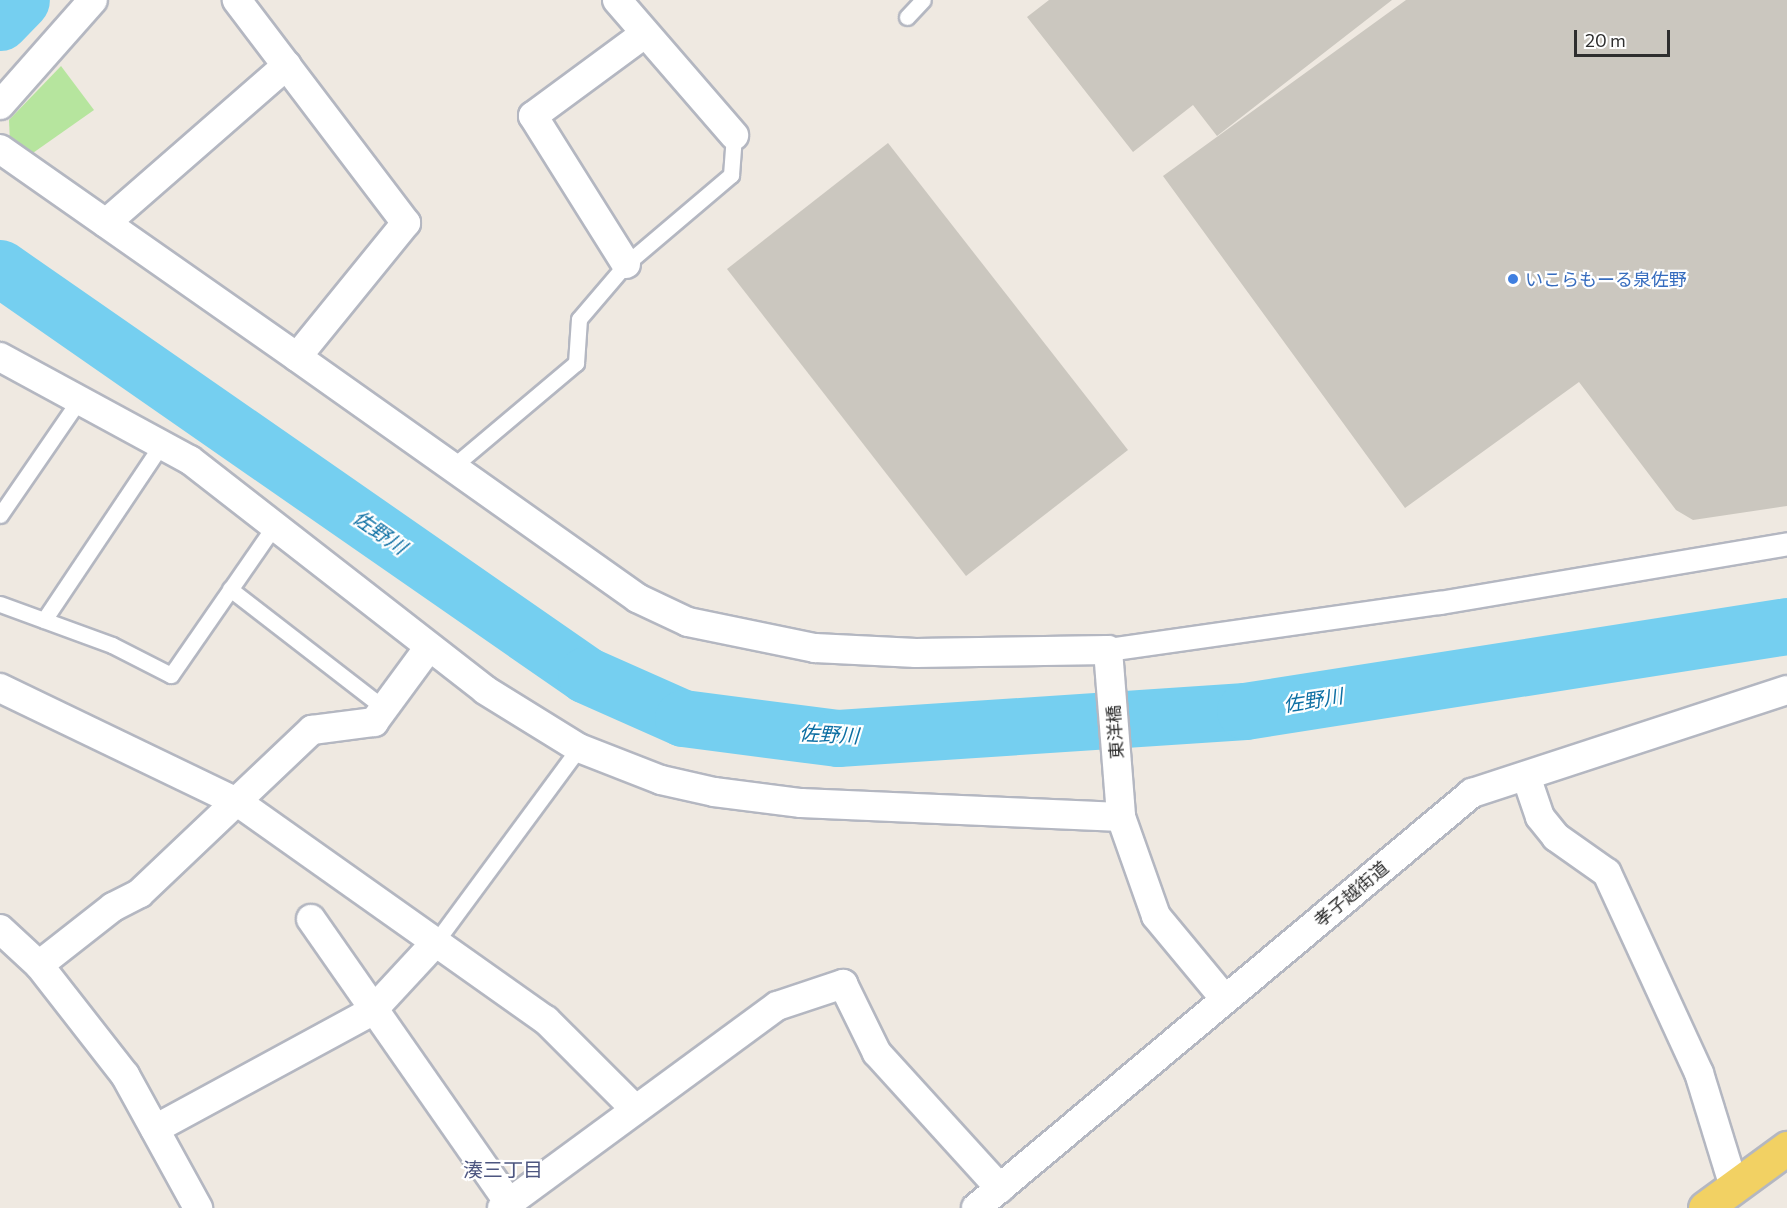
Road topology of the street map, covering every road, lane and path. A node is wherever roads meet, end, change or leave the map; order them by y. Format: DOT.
graph roads {
  1 [pos="93,0"];
  2 [pos="237,0"];
  3 [pos="617,0"];
  4 [pos="923,0"];
  5 [pos="907,17"];
  6 [pos="643,35"];
  7 [pos="287,65"];
  8 [pos="0,105"];
  9 [pos="734,135"];
  10 [pos="0,148"];
  11 [pos="106,223"];
  12 [pos="626,264"];
  13 [pos="0,357"];
  14 [pos="297,357"];
  15 [pos="79,400"];
  16 [pos="161,445"];
  17 [pos="450,469"];
  18 [pos="0,515"];
  19 [pos="274,526"];
  20 [pos="1787,544"];
  21 [pos="230,589"];
  22 [pos="0,604"];
  23 [pos="44,621"];
  24 [pos="429,646"];
  25 [pos="1109,654"];
  26 [pos="0,688"];
  27 [pos="1787,690"];
  28 [pos="384,708"];
  29 [pos="579,748"];
  30 [pos="1526,776"];
  31 [pos="239,803"];
  32 [pos="1121,812"];
  33 [pos="311,919"];
  34 [pos="0,929"];
  35 [pos="435,943"];
  36 [pos="39,965"];
  37 [pos="1225,999"];
  38 [pos="372,1011"];
  39 [pos="635,1109"];
  40 [pos="155,1129"];
  41 [pos="1787,1148"];
  42 [pos="1734,1187"];
  43 [pos="1000,1188"];
  44 [pos="505,1205"];
  45 [pos="198,1208"];
  46 [pos="976,1208"];
  47 [pos="1705,1208"];
  1 -- 8 [label="street"];
  2 -- 7 [label="street"];
  3 -- 6 [label="street"];
  4 -- 5 [label="lane"];
  6 -- 9 [label="street"];
  6 -- 12 [label="street"];
  7 -- 11 [label="street"];
  7 -- 14 [label="street"];
  9 -- 12 [label="lane"];
  10 -- 11 [label="street"];
  11 -- 14 [label="street"];
  12 -- 17 [label="lane"];
  13 -- 15 [label="street"];
  14 -- 17 [label="street"];
  15 -- 16 [label="street"];
  15 -- 18 [label="lane"];
  16 -- 19 [label="street"];
  16 -- 23 [label="lane"];
  17 -- 25 [label="street"];
  19 -- 21 [label="lane"];
  19 -- 24 [label="street"];
  20 -- 25 [label="street"];
  21 -- 23 [label="lane"];
  21 -- 28 [label="lane"];
  22 -- 23 [label="lane"];
  24 -- 28 [label="street"];
  24 -- 29 [label="street"];
  25 -- 32 [label="street, 東洋橋"];
  26 -- 31 [label="street"];
  27 -- 30 [label="street, 孝子越街道"];
  28 -- 31 [label="street"];
  29 -- 32 [label="street"];
  29 -- 35 [label="lane"];
  30 -- 37 [label="street, 孝子越街道"];
  30 -- 42 [label="street"];
  31 -- 35 [label="street"];
  31 -- 36 [label="street"];
  32 -- 37 [label="street, 東洋橋"];
  33 -- 38 [label="street"];
  34 -- 36 [label="street"];
  35 -- 38 [label="street"];
  35 -- 39 [label="street"];
  36 -- 40 [label="street"];
  37 -- 43 [label="street, 孝子越街道"];
  38 -- 40 [label="street"];
  38 -- 44 [label="street"];
  39 -- 43 [label="street"];
  39 -- 44 [label="street"];
  40 -- 45 [label="street"];
  41 -- 42 [label="main road"];
  42 -- 47 [label="main road"];
  43 -- 46 [label="street, 孝子越街道"];
}
